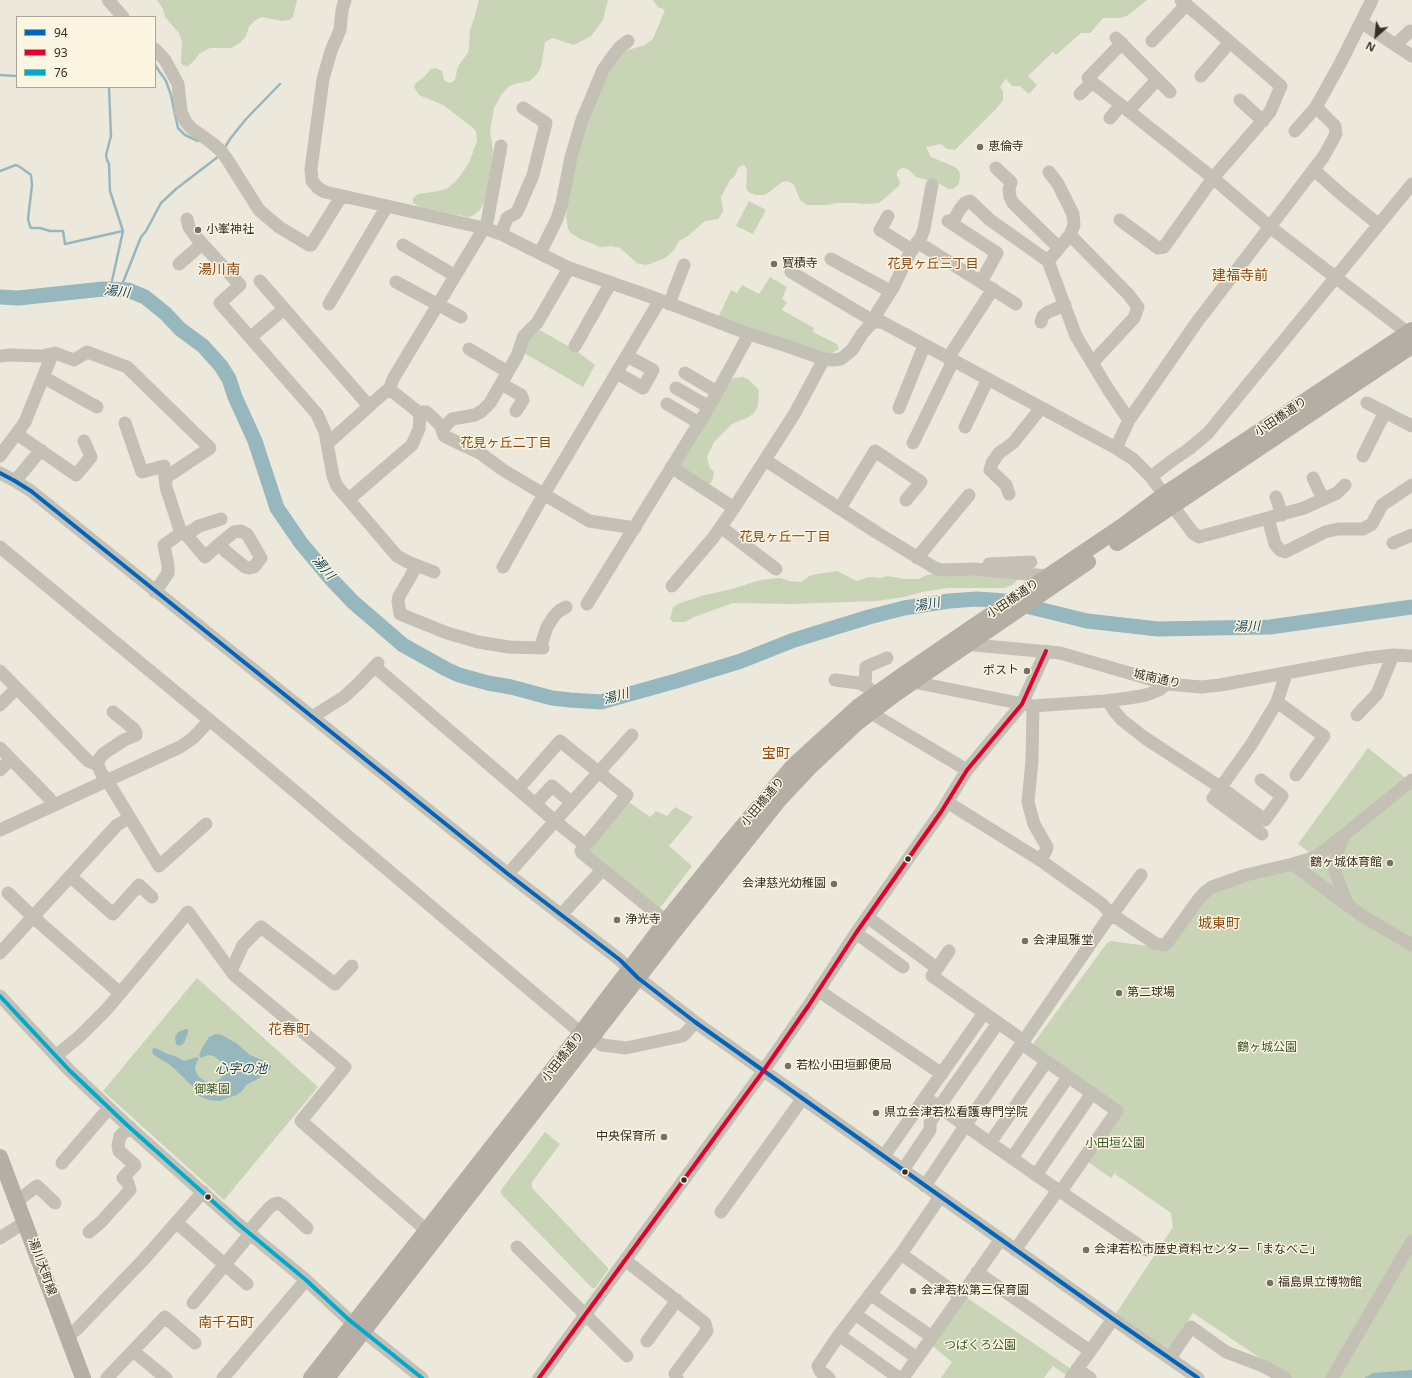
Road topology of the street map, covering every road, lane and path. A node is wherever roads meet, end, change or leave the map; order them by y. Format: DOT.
graph roads {
  1 [pos="108,0"];
  2 [pos="345,0"];
  3 [pos="1372,0"];
  4 [pos="1183,2"];
  5 [pos="121,16"];
  6 [pos="1361,22"];
  7 [pos="1410,31"];
  8 [pos="628,41"];
  9 [pos="1152,41"];
  10 [pos="1230,42"];
  11 [pos="1396,44"];
  12 [pos="156,50"];
  13 [pos="1412,56"];
  14 [pos="1201,76"];
  15 [pos="1157,80"];
  16 [pos="1092,82"];
  17 [pos="1170,92"];
  18 [pos="1080,94"];
  19 [pos="1240,100"];
  20 [pos="1316,107"];
  21 [pos="523,108"];
  22 [pos="1124,108"];
  23 [pos="1110,118"];
  24 [pos="1263,121"];
  25 [pos="1295,131"];
  26 [pos="501,146"];
  27 [pos="996,168"];
  28 [pos="1314,170"];
  29 [pos="1049,172"];
  30 [pos="1212,178"];
  31 [pos="1412,184"];
  32 [pos="932,185"];
  33 [pos="341,197"];
  34 [pos="386,206"];
  35 [pos="888,216"];
  36 [pos="187,219"];
  37 [pos="1120,220"];
  38 [pos="1378,224"];
  39 [pos="1270,227"];
  40 [pos="484,228"];
  41 [pos="501,234"];
  42 [pos="1070,235"];
  43 [pos="202,244"];
  44 [pos="403,245"];
  45 [pos="915,246"];
  46 [pos="1058,248"];
  47 [pos="540,253"];
  48 [pos="831,259"];
  49 [pos="1048,261"];
  50 [pos="179,264"];
  51 [pos="684,265"];
  52 [pos="569,268"];
  53 [pos="791,272"];
  54 [pos="454,275"];
  55 [pos="1335,278"];
  56 [pos="260,281"];
  57 [pos="396,282"];
  58 [pos="981,282"];
  59 [pos="610,284"];
  60 [pos="993,289"];
  61 [pos="890,292"];
  62 [pos="664,302"];
  63 [pos="329,304"];
  64 [pos="438,304"];
  65 [pos="1016,304"];
  66 [pos="1065,305"];
  67 [pos="284,309"];
  68 [pos="461,317"];
  69 [pos="875,322"];
  70 [pos="1041,322"];
  71 [pos="750,334"];
  72 [pos="1411,336"];
  73 [pos="251,337"];
  74 [pos="575,346"];
  75 [pos="924,346"];
  76 [pos="468,349"];
  77 [pos="52,355"];
  78 [pos="0,356"];
  79 [pos="627,356"];
  80 [pos="824,359"];
  81 [pos="951,360"];
  82 [pos="1092,363"];
  83 [pos="508,372"];
  84 [pos="616,373"];
  85 [pos="685,373"];
  86 [pos="43,377"];
  87 [pos="988,380"];
  88 [pos="501,384"];
  89 [pos="676,388"];
  90 [pos="389,392"];
  91 [pos="717,392"];
  92 [pos="1367,402"];
  93 [pos="667,404"];
  94 [pos="369,406"];
  95 [pos="97,407"];
  96 [pos="709,407"];
  97 [pos="899,408"];
  98 [pos="1041,408"];
  99 [pos="516,411"];
  100 [pos="418,412"];
  101 [pos="1385,412"];
  102 [pos="1128,420"];
  103 [pos="125,423"];
  104 [pos="699,423"];
  105 [pos="1412,426"];
  106 [pos="965,427"];
  107 [pos="442,430"];
  108 [pos="17,434"];
  109 [pos="84,441"];
  110 [pos="913,443"];
  111 [pos="327,444"];
  112 [pos="1116,448"];
  113 [pos="41,450"];
  114 [pos="0,456"];
  115 [pos="1363,456"];
  116 [pos="765,460"];
  117 [pos="671,467"];
  118 [pos="0,473"];
  119 [pos="1151,477"];
  120 [pos="165,478"];
  121 [pos="1313,478"];
  122 [pos="15,481"];
  123 [pos="1345,485"];
  124 [pos="1412,485"];
  125 [pos="544,494"];
  126 [pos="1009,494"];
  127 [pos="969,495"];
  128 [pos="1276,497"];
  129 [pos="349,499"];
  130 [pos="1324,499"];
  131 [pos="906,500"];
  132 [pos="1169,500"];
  133 [pos="734,508"];
  134 [pos="840,508"];
  135 [pos="1282,514"];
  136 [pos="1268,518"];
  137 [pos="221,519"];
  138 [pos="720,527"];
  139 [pos="635,528"];
  140 [pos="183,533"];
  141 [pos="1412,535"];
  142 [pos="1393,544"];
  143 [pos="218,545"];
  144 [pos="0,547"];
  145 [pos="918,558"];
  146 [pos="1031,562"];
  147 [pos="416,565"];
  148 [pos="503,567"];
  149 [pos="937,568"];
  150 [pos="776,569"];
  151 [pos="434,572"];
  152 [pos="1050,579"];
  153 [pos="672,586"];
  154 [pos="155,592"];
  155 [pos="587,604"];
  156 [pos="566,607"];
  157 [pos="1000,624"];
  158 [pos="968,637"];
  159 [pos="1004,649"];
  160 [pos="1046,651"];
  161 [pos="1393,655"];
  162 [pos="1412,656"];
  163 [pos="886,658"];
  164 [pos="0,671"];
  165 [pos="1285,673"];
  166 [pos="835,680"];
  167 [pos="913,682"];
  168 [pos="1167,684"];
  169 [pos="16,688"];
  170 [pos="870,690"];
  171 [pos="1108,701"];
  172 [pos="1277,702"];
  173 [pos="0,705"];
  174 [pos="1028,705"];
  175 [pos="113,712"];
  176 [pos="871,713"];
  177 [pos="1357,715"];
  178 [pos="312,717"];
  179 [pos="210,720"];
  180 [pos="632,735"];
  181 [pos="0,748"];
  182 [pos="11,759"];
  183 [pos="98,764"];
  184 [pos="0,770"];
  185 [pos="967,770"];
  186 [pos="598,772"];
  187 [pos="1296,775"];
  188 [pos="107,780"];
  189 [pos="1261,780"];
  190 [pos="1412,780"];
  191 [pos="1220,788"];
  192 [pos="518,789"];
  193 [pos="50,799"];
  194 [pos="571,802"];
  195 [pos="947,802"];
  196 [pos="535,804"];
  197 [pos="129,818"];
  198 [pos="555,821"];
  199 [pos="206,824"];
  200 [pos="0,830"];
  201 [pos="1262,834"];
  202 [pos="1344,835"];
  203 [pos="585,845"];
  204 [pos="1040,860"];
  205 [pos="1293,864"];
  206 [pos="602,870"];
  207 [pos="508,874"];
  208 [pos="1141,875"];
  209 [pos="71,876"];
  210 [pos="8,893"];
  211 [pos="152,897"];
  212 [pos="1349,906"];
  213 [pos="1111,914"];
  214 [pos="561,915"];
  215 [pos="33,917"];
  216 [pos="867,918"];
  217 [pos="666,922"];
  218 [pos="856,933"];
  219 [pos="1412,945"];
  220 [pos="949,951"];
  221 [pos="0,953"];
  222 [pos="352,966"];
  223 [pos="903,967"];
  224 [pos="938,968"];
  225 [pos="232,972"];
  226 [pos="634,973"];
  227 [pos="819,991"];
  228 [pos="120,993"];
  229 [pos="0,996"];
  230 [pos="984,1013"];
  231 [pos="695,1022"];
  232 [pos="998,1023"];
  233 [pos="587,1035"];
  234 [pos="1023,1042"];
  235 [pos="56,1056"];
  236 [pos="1046,1062"];
  237 [pos="764,1070"];
  238 [pos="942,1074"];
  239 [pos="1068,1077"];
  240 [pos="1092,1093"];
  241 [pos="803,1098"];
  242 [pos="926,1098"];
  243 [pos="940,1107"];
  244 [pos="109,1108"];
  245 [pos="965,1126"];
  246 [pos="130,1127"];
  247 [pos="990,1143"];
  248 [pos="0,1156"];
  249 [pos="884,1156"];
  250 [pos="1012,1158"];
  251 [pos="62,1163"];
  252 [pos="903,1170"];
  253 [pos="1036,1175"];
  254 [pos="926,1186"];
  255 [pos="1059,1190"];
  256 [pos="203,1192"];
  257 [pos="940,1197"];
  258 [pos="17,1201"];
  259 [pos="55,1203"];
  260 [pos="721,1212"];
  261 [pos="25,1222"];
  262 [pos="177,1224"];
  263 [pos="307,1228"];
  264 [pos="89,1232"];
  265 [pos="2,1233"];
  266 [pos="249,1233"];
  267 [pos="431,1234"];
  268 [pos="1001,1239"];
  269 [pos="1412,1241"];
  270 [pos="517,1247"];
  271 [pos="1016,1250"];
  272 [pos="1146,1250"];
  273 [pos="901,1254"];
  274 [pos="625,1260"];
  275 [pos="225,1265"];
  276 [pos="977,1272"];
  277 [pos="306,1280"];
  278 [pos="247,1284"];
  279 [pos="870,1294"];
  280 [pos="960,1296"];
  281 [pos="677,1300"];
  282 [pos="193,1303"];
  283 [pos="585,1314"];
  284 [pos="855,1314"];
  285 [pos="1113,1319"];
  286 [pos="358,1327"];
  287 [pos="839,1335"];
  288 [pos="68,1336"];
  289 [pos="932,1337"];
  290 [pos="647,1341"];
  291 [pos="195,1343"];
  292 [pos="133,1351"];
  293 [pos="1090,1351"];
  294 [pos="627,1356"];
  295 [pos="917,1358"];
  296 [pos="1170,1358"];
  297 [pos="1074,1373"];
  298 [pos="114,1376"];
  299 [pos="84,1378"];
  300 [pos="166,1378"];
  301 [pos="222,1378"];
  302 [pos="311,1378"];
  303 [pos="327,1378"];
  304 [pos="422,1378"];
  305 [pos="539,1378"];
  306 [pos="677,1378"];
  307 [pos="829,1378"];
  308 [pos="899,1378"];
  309 [pos="903,1378"];
  310 [pos="1090,1378"];
  311 [pos="1198,1378"];
  312 [pos="1285,1378"];
  313 [pos="1332,1378"];
  1 -- 5 [label="street"];
  2 -- 33 [label="street"];
  3 -- 6 [label="street"];
  4 -- 9 [label="street"];
  4 -- 10 [label="street"];
  6 -- 11 [label="street"];
  6 -- 20 [label="street"];
  7 -- 11 [label="street"];
  8 -- 47 [label="street"];
  10 -- 14 [label="street"];
  10 -- 24 [label="street"];
  11 -- 13 [label="street"];
  12 -- 33 [label="street"];
  15 -- 16 [label="street"];
  15 -- 17 [label="street"];
  15 -- 22 [label="street"];
  16 -- 18 [label="street"];
  16 -- 22 [label="street"];
  19 -- 24 [label="street"];
  20 -- 25 [label="street"];
  20 -- 28 [label="street"];
  21 -- 41 [label="street"];
  22 -- 23 [label="street"];
  22 -- 30 [label="street"];
  24 -- 30 [label="street"];
  26 -- 40 [label="street"];
  27 -- 46 [label="street"];
  28 -- 38 [label="street"];
  28 -- 39 [label="street"];
  29 -- 42 [label="street"];
  30 -- 37 [label="street"];
  30 -- 39 [label="street"];
  31 -- 38 [label="street"];
  32 -- 45 [label="street"];
  33 -- 34 [label="street"];
  34 -- 40 [label="street"];
  34 -- 63 [label="street"];
  35 -- 45 [label="street"];
  36 -- 43 [label="street"];
  38 -- 55 [label="street"];
  39 -- 55 [label="street"];
  39 -- 102 [label="street"];
  40 -- 41 [label="street"];
  40 -- 54 [label="street"];
  41 -- 47 [label="street"];
  42 -- 46 [label="street"];
  42 -- 82 [label="street"];
  43 -- 50 [label="street"];
  43 -- 73 [label="street"];
  44 -- 54 [label="street"];
  45 -- 58 [label="street"];
  45 -- 61 [label="street"];
  46 -- 49 [label="street"];
  47 -- 52 [label="street"];
  48 -- 61 [label="street"];
  49 -- 58 [label="street"];
  49 -- 66 [label="street"];
  51 -- 62 [label="street"];
  52 -- 59 [label="street"];
  52 -- 83 [label="street"];
  53 -- 69 [label="street"];
  54 -- 64 [label="street"];
  55 -- 72 [label="street"];
  55 -- 119 [label="street"];
  56 -- 67 [label="street"];
  57 -- 64 [label="street"];
  58 -- 60 [label="street"];
  59 -- 62 [label="street"];
  59 -- 74 [label="street"];
  60 -- 65 [label="street"];
  60 -- 81 [label="street"];
  61 -- 69 [label="street"];
  62 -- 71 [label="street"];
  62 -- 79 [label="street"];
  64 -- 68 [label="street"];
  64 -- 90 [label="street"];
  66 -- 70 [label="street"];
  66 -- 82 [label="street"];
  67 -- 73 [label="street"];
  67 -- 94 [label="street"];
  69 -- 75 [label="street"];
  69 -- 80 [label="street"];
  71 -- 80 [label="street"];
  71 -- 91 [label="street"];
  72 -- 132 [label="main road, 小田橋通り"];
  73 -- 111 [label="street"];
  75 -- 81 [label="street"];
  75 -- 97 [label="street"];
  76 -- 83 [label="street"];
  77 -- 78 [label="street"];
  77 -- 86 [label="street"];
  77 -- 120 [label="street"];
  79 -- 84 [label="street"];
  79 -- 84 [label="street"];
  80 -- 116 [label="street"];
  81 -- 87 [label="street"];
  81 -- 110 [label="street"];
  82 -- 102 [label="street"];
  83 -- 88 [label="street"];
  84 -- 125 [label="street"];
  85 -- 91 [label="street"];
  86 -- 95 [label="street"];
  86 -- 108 [label="street"];
  87 -- 98 [label="street"];
  87 -- 106 [label="street"];
  88 -- 99 [label="street"];
  88 -- 107 [label="street"];
  89 -- 96 [label="street"];
  90 -- 94 [label="street"];
  90 -- 100 [label="street"];
  91 -- 96 [label="street"];
  92 -- 101 [label="street"];
  93 -- 104 [label="street"];
  94 -- 111 [label="street"];
  96 -- 104 [label="street"];
  98 -- 112 [label="street"];
  98 -- 126 [label="street"];
  100 -- 107 [label="street"];
  100 -- 129 [label="street"];
  101 -- 105 [label="street"];
  101 -- 115 [label="street"];
  102 -- 112 [label="street"];
  103 -- 120 [label="street"];
  104 -- 117 [label="street"];
  107 -- 125 [label="street"];
  108 -- 113 [label="street"];
  108 -- 114 [label="street"];
  109 -- 113 [label="street"];
  111 -- 129 [label="street"];
  112 -- 119 [label="street"];
  113 -- 122 [label="street"];
  116 -- 133 [label="street"];
  116 -- 134 [label="street"];
  117 -- 133 [label="street"];
  117 -- 139 [label="street"];
  118 -- 122 [label="street"];
  119 -- 132 [label="street"];
  120 -- 140 [label="street"];
  121 -- 130 [label="street"];
  122 -- 154 [label="street"];
  123 -- 130 [label="street"];
  124 -- 136 [label="street"];
  125 -- 139 [label="street"];
  125 -- 148 [label="street"];
  127 -- 145 [label="street"];
  128 -- 135 [label="street"];
  129 -- 147 [label="street"];
  130 -- 135 [label="street"];
  131 -- 134 [label="street"];
  132 -- 136 [label="street"];
  132 -- 152 [label="main road, 小田橋通り"];
  133 -- 138 [label="street"];
  134 -- 145 [label="street"];
  135 -- 136 [label="street"];
  137 -- 140 [label="street"];
  138 -- 150 [label="street"];
  138 -- 153 [label="street"];
  139 -- 155 [label="street"];
  140 -- 143 [label="street"];
  140 -- 154 [label="street"];
  141 -- 142 [label="street"];
  144 -- 179 [label="street"];
  145 -- 149 [label="street"];
  146 -- 149 [label="street"];
  147 -- 151 [label="street"];
  147 -- 156 [label="street"];
  149 -- 152 [label="street"];
  152 -- 157 [label="main road, 小田橋通り"];
  152 -- 158 [label="main road, 小田橋通り"];
  154 -- 178 [label="street"];
  157 -- 158 [label="main road, 小田橋通り"];
  157 -- 159 [label="street"];
  158 -- 159 [label="street, 城南通り"];
  158 -- 167 [label="main road, 小田橋通り"];
  158 -- 170 [label="main road, 小田橋通り"];
  159 -- 160 [label="street, 城南通り"];
  160 -- 168 [label="street, 城南通り"];
  160 -- 174 [label="street"];
  161 -- 162 [label="street, 城南通り"];
  161 -- 165 [label="street, 城南通り"];
  161 -- 177 [label="street"];
  163 -- 170 [label="street"];
  164 -- 169 [label="street"];
  165 -- 168 [label="street, 城南通り"];
  165 -- 172 [label="street"];
  166 -- 170 [label="street"];
  167 -- 174 [label="street"];
  167 -- 176 [label="main road, 小田橋通り"];
  168 -- 171 [label="street"];
  169 -- 173 [label="street"];
  169 -- 183 [label="street"];
  170 -- 217 [label="main road, 小田橋通り"];
  171 -- 174 [label="street"];
  171 -- 191 [label="street"];
  172 -- 187 [label="street"];
  172 -- 191 [label="street"];
  174 -- 185 [label="street"];
  174 -- 204 [label="street"];
  175 -- 183 [label="street"];
  176 -- 185 [label="street"];
  176 -- 226 [label="main road, 小田橋通り"];
  178 -- 192 [label="street"];
  178 -- 207 [label="street"];
  179 -- 188 [label="street"];
  179 -- 233 [label="street"];
  180 -- 186 [label="street"];
  181 -- 182 [label="street"];
  182 -- 184 [label="street"];
  182 -- 193 [label="street"];
  183 -- 188 [label="street"];
  185 -- 195 [label="street"];
  186 -- 192 [label="street"];
  186 -- 194 [label="street"];
  186 -- 203 [label="street"];
  188 -- 197 [label="street"];
  188 -- 200 [label="street"];
  189 -- 191 [label="street"];
  190 -- 202 [label="street"];
  191 -- 201 [label="street"];
  192 -- 196 [label="street"];
  194 -- 196 [label="street"];
  194 -- 198 [label="street"];
  195 -- 204 [label="street"];
  195 -- 216 [label="street"];
  196 -- 198 [label="street"];
  197 -- 199 [label="street"];
  197 -- 209 [label="street"];
  198 -- 203 [label="street"];
  198 -- 207 [label="street"];
  202 -- 205 [label="street"];
  202 -- 212 [label="street"];
  203 -- 206 [label="street"];
  204 -- 213 [label="street"];
  205 -- 212 [label="street"];
  205 -- 213 [label="street"];
  206 -- 214 [label="street"];
  206 -- 217 [label="street"];
  207 -- 214 [label="street"];
  208 -- 213 [label="street"];
  209 -- 211 [label="street"];
  209 -- 215 [label="street"];
  210 -- 215 [label="street"];
  212 -- 219 [label="street"];
  213 -- 234 [label="street"];
  214 -- 226 [label="street"];
  215 -- 221 [label="street"];
  215 -- 228 [label="street"];
  216 -- 218 [label="street"];
  216 -- 224 [label="street"];
  217 -- 226 [label="main road, 小田橋通り"];
  218 -- 223 [label="street"];
  218 -- 227 [label="street"];
  220 -- 224 [label="street"];
  222 -- 225 [label="street"];
  224 -- 230 [label="street"];
  225 -- 228 [label="street"];
  225 -- 267 [label="street"];
  226 -- 231 [label="street"];
  226 -- 233 [label="main road, 小田橋通り"];
  227 -- 237 [label="street"];
  227 -- 238 [label="street"];
  228 -- 235 [label="street"];
  229 -- 235 [label="street"];
  230 -- 232 [label="street"];
  230 -- 238 [label="street"];
  231 -- 233 [label="street"];
  231 -- 237 [label="street"];
  232 -- 234 [label="street"];
  232 -- 243 [label="street"];
  233 -- 267 [label="main road, 小田橋通り"];
  234 -- 236 [label="street"];
  234 -- 245 [label="street"];
  235 -- 244 [label="street"];
  236 -- 239 [label="street"];
  236 -- 247 [label="street"];
  237 -- 241 [label="street"];
  237 -- 274 [label="street"];
  238 -- 242 [label="street"];
  239 -- 240 [label="street"];
  239 -- 250 [label="street"];
  240 -- 253 [label="street"];
  240 -- 255 [label="street"];
  241 -- 249 [label="street"];
  241 -- 260 [label="street"];
  242 -- 243 [label="street"];
  242 -- 249 [label="street"];
  243 -- 245 [label="street"];
  243 -- 252 [label="street"];
  244 -- 246 [label="street"];
  244 -- 251 [label="street"];
  245 -- 247 [label="street"];
  245 -- 254 [label="street"];
  246 -- 256 [label="street"];
  246 -- 264 [label="street"];
  247 -- 250 [label="street"];
  248 -- 258 [label="main road, 湯川大町線"];
  249 -- 252 [label="street"];
  250 -- 253 [label="street"];
  252 -- 254 [label="street"];
  253 -- 255 [label="street"];
  254 -- 257 [label="street"];
  255 -- 271 [label="street"];
  255 -- 272 [label="street"];
  256 -- 262 [label="street"];
  256 -- 266 [label="street"];
  257 -- 268 [label="street"];
  257 -- 273 [label="street"];
  258 -- 259 [label="street"];
  258 -- 261 [label="main road, 湯川大町線"];
  261 -- 265 [label="street"];
  261 -- 288 [label="main road, 湯川大町線"];
  262 -- 275 [label="street"];
  262 -- 288 [label="street"];
  263 -- 266 [label="street"];
  266 -- 275 [label="street"];
  266 -- 277 [label="street"];
  267 -- 286 [label="main road, 小田橋通り"];
  268 -- 271 [label="street"];
  268 -- 276 [label="street"];
  269 -- 313 [label="street"];
  270 -- 283 [label="street"];
  271 -- 285 [label="street"];
  273 -- 279 [label="street"];
  273 -- 280 [label="street"];
  274 -- 281 [label="street"];
  274 -- 283 [label="street"];
  275 -- 278 [label="street"];
  275 -- 282 [label="street"];
  276 -- 280 [label="street"];
  276 -- 293 [label="street"];
  277 -- 286 [label="street"];
  277 -- 301 [label="street"];
  279 -- 284 [label="street"];
  279 -- 289 [label="street"];
  280 -- 289 [label="street"];
  281 -- 290 [label="street"];
  281 -- 306 [label="street"];
  283 -- 294 [label="street"];
  283 -- 305 [label="street"];
  284 -- 287 [label="street"];
  284 -- 295 [label="street"];
  285 -- 293 [label="street"];
  285 -- 296 [label="street"];
  286 -- 302 [label="main road, 小田橋通り"];
  286 -- 303 [label="main road, 小田橋通り"];
  286 -- 304 [label="street"];
  287 -- 307 [label="street"];
  287 -- 308 [label="street"];
  288 -- 299 [label="main road, 湯川大町線"];
  289 -- 295 [label="street"];
  291 -- 292 [label="street"];
  292 -- 298 [label="street"];
  292 -- 300 [label="street"];
  293 -- 297 [label="street"];
  295 -- 309 [label="street"];
  296 -- 311 [label="street"];
  296 -- 312 [label="street"];
  297 -- 310 [label="street"];
}
